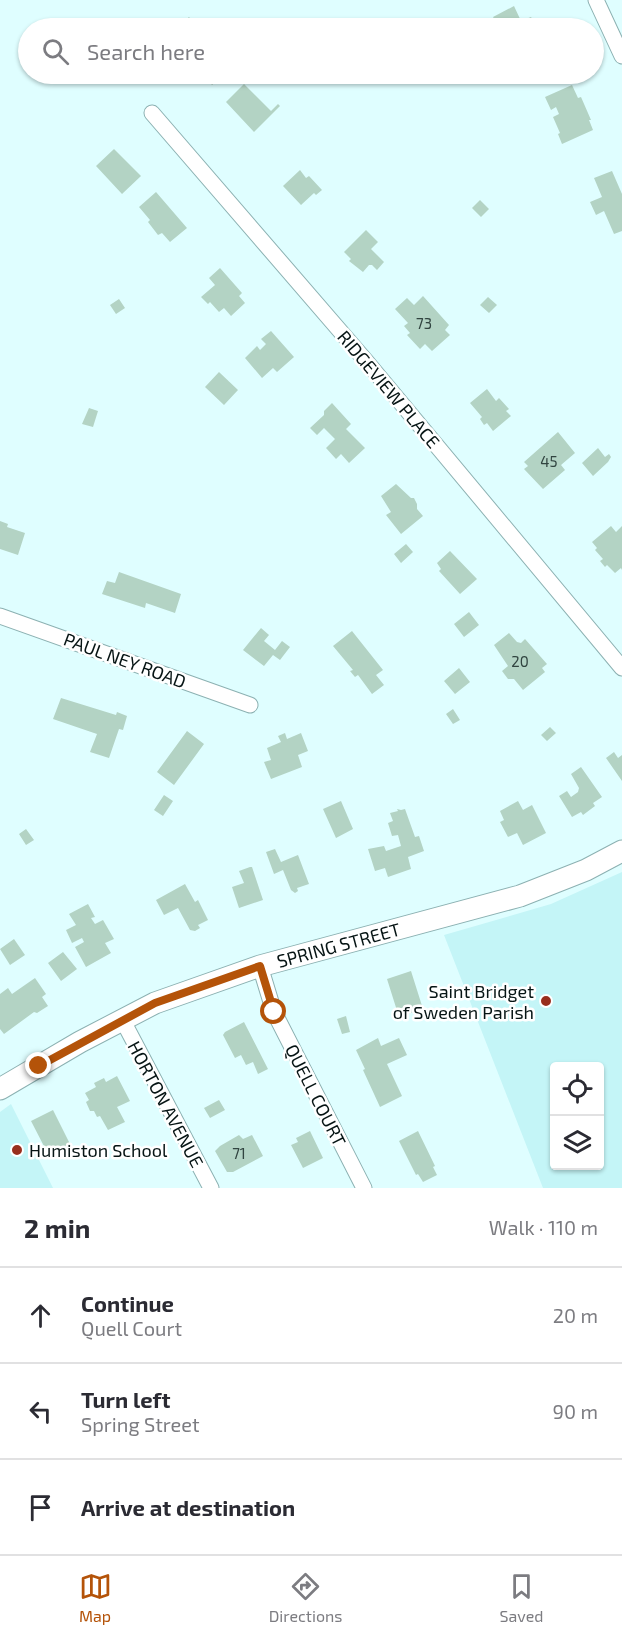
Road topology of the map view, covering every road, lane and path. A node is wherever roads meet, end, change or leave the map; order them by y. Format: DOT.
graph roads {
  1 [pos="596,0"];
  2 [pos="622,56"];
  3 [pos="152,113"];
  4 [pos="0,616"];
  5 [pos="622,668"];
  6 [pos="250,705"];
  7 [pos="622,851"];
  8 [pos="260,966"];
  9 [pos="122,1019"];
  10 [pos="0,1089"];
  11 [pos="211,1188"];
  12 [pos="364,1188"];
  1 -- 2 [label="street"];
  3 -- 5 [label="street, RIDGEVIEW PLACE"];
  4 -- 6 [label="street, PAUL NEY ROAD"];
  7 -- 8 [label="street, SPRING STREET"];
  8 -- 9 [label="street, SPRING STREET"];
  8 -- 12 [label="street, QUELL COURT"];
  9 -- 10 [label="street, SPRING STREET"];
  9 -- 11 [label="street, HORTON AVENUE"];
}
